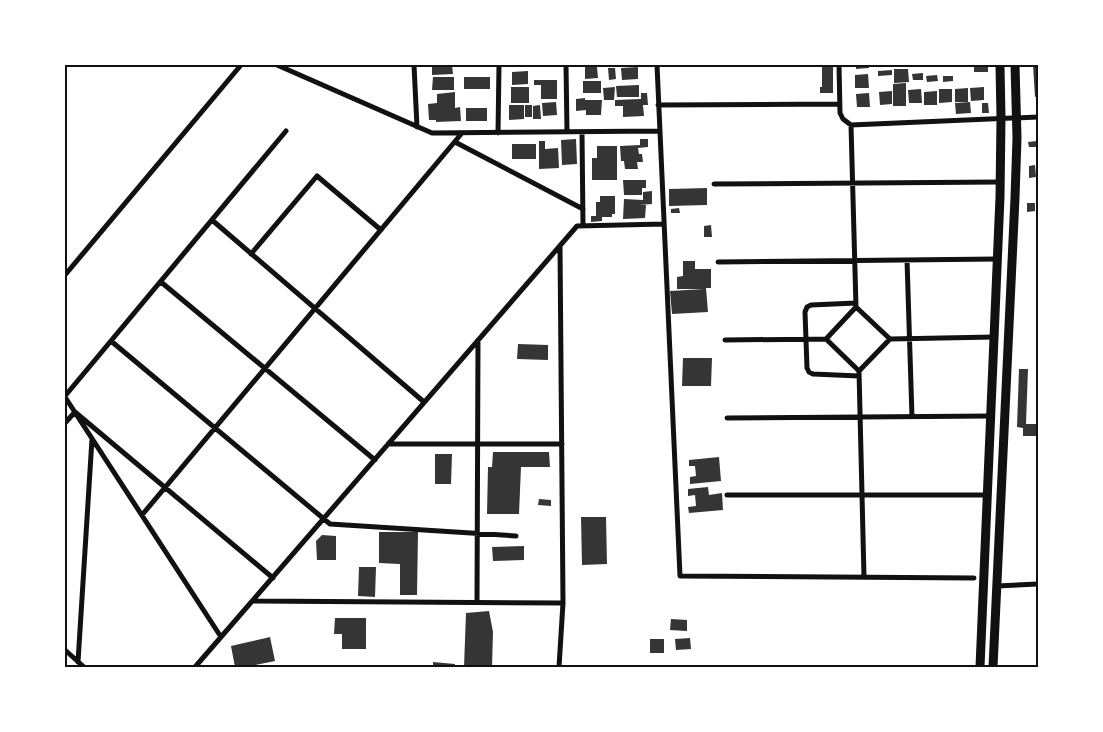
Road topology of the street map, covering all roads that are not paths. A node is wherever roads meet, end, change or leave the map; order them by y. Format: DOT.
graph roads {
  1 [pos="241,65"];
  2 [pos="277,65"];
  3 [pos="414,65"];
  4 [pos="499,65"];
  5 [pos="566,65"];
  6 [pos="657,65"];
  7 [pos="839,65"];
  8 [pos="1000,65"];
  9 [pos="1016,65"];
  10 [pos="839,104"];
  11 [pos="658,105"];
  12 [pos="1038,117"];
  13 [pos="1001,118"];
  14 [pos="1017,118"];
  15 [pos="851,125"];
  16 [pos="417,127"];
  17 [pos="286,131"];
  18 [pos="660,131"];
  19 [pos="567,132"];
  20 [pos="582,132"];
  21 [pos="462,133"];
  22 [pos="498,133"];
  23 [pos="455,142"];
  24 [pos="1000,182"];
  25 [pos="853,183"];
  26 [pos="714,184"];
  27 [pos="582,209"];
  28 [pos="212,220"];
  29 [pos="664,224"];
  30 [pos="582,226"];
  31 [pos="381,230"];
  32 [pos="560,246"];
  33 [pos="251,254"];
  34 [pos="997,259"];
  35 [pos="855,260"];
  36 [pos="907,260"];
  37 [pos="718,262"];
  38 [pos="65,275"];
  39 [pos="160,282"];
  40 [pos="856,305"];
  41 [pos="315,309"];
  42 [pos="994,337"];
  43 [pos="806,339"];
  44 [pos="826,339"];
  45 [pos="890,339"];
  46 [pos="909,339"];
  47 [pos="478,340"];
  48 [pos="725,340"];
  49 [pos="112,341"];
  50 [pos="265,368"];
  51 [pos="859,373"];
  52 [pos="65,397"];
  53 [pos="424,402"];
  54 [pos="75,412"];
  55 [pos="991,416"];
  56 [pos="860,417"];
  57 [pos="912,417"];
  58 [pos="726,418"];
  59 [pos="65,423"];
  60 [pos="215,428"];
  61 [pos="92,438"];
  62 [pos="388,444"];
  63 [pos="478,444"];
  64 [pos="562,444"];
  65 [pos="374,460"];
  66 [pos="164,487"];
  67 [pos="727,495"];
  68 [pos="862,495"];
  69 [pos="987,495"];
  70 [pos="142,515"];
  71 [pos="323,519"];
  72 [pos="478,534"];
  73 [pos="516,536"];
  74 [pos="864,577"];
  75 [pos="273,578"];
  76 [pos="974,578"];
  77 [pos="1038,584"];
  78 [pos="997,586"];
  79 [pos="253,601"];
  80 [pos="478,602"];
  81 [pos="563,603"];
  82 [pos="221,637"];
  83 [pos="65,650"];
  84 [pos="78,662"];
  85 [pos="84,667"];
  86 [pos="195,667"];
  87 [pos="559,667"];
  88 [pos="980,667"];
  89 [pos="993,667"];
  1 -- 38 [label="street"];
  2 -- 16 [label="street"];
  3 -- 16 [label="street"];
  4 -- 22 [label="street"];
  5 -- 19 [label="street"];
  6 -- 11 [label="street"];
  7 -- 10 [label="street"];
  8 -- 13 [label="street"];
  9 -- 14 [label="street"];
  10 -- 11 [label="street"];
  10 -- 15 [label="street"];
  11 -- 18 [label="street"];
  12 -- 14 [label="street"];
  13 -- 14 [label="street"];
  13 -- 15 [label="street"];
  13 -- 24 [label="street"];
  14 -- 78 [label="street"];
  15 -- 25 [label="street"];
  16 -- 21 [label="street"];
  17 -- 28 [label="street"];
  18 -- 20 [label="street"];
  18 -- 29 [label="street"];
  19 -- 20 [label="street"];
  19 -- 22 [label="street"];
  20 -- 27 [label="street"];
  21 -- 22 [label="street"];
  21 -- 23 [label="street"];
  23 -- 27 [label="street"];
  23 -- 31 [label="street"];
  24 -- 25 [label="street"];
  24 -- 34 [label="street"];
  25 -- 26 [label="street"];
  25 -- 35 [label="street"];
  27 -- 30 [label="street"];
  28 -- 33 [label="street"];
  28 -- 39 [label="street"];
  29 -- 30 [label="street"];
  29 -- 74 [label="street"];
  30 -- 32 [label="street"];
  31 -- 33 [label="street"];
  31 -- 41 [label="street"];
  32 -- 47 [label="street"];
  32 -- 64 [label="street"];
  33 -- 41 [label="street"];
  34 -- 36 [label="street"];
  34 -- 42 [label="street"];
  35 -- 36 [label="street"];
  35 -- 37 [label="street"];
  35 -- 40 [label="street"];
  36 -- 46 [label="street"];
  39 -- 49 [label="street"];
  39 -- 50 [label="street"];
  40 -- 43 [label="street"];
  40 -- 44 [label="street"];
  40 -- 45 [label="street"];
  41 -- 50 [label="street"];
  41 -- 53 [label="street"];
  42 -- 46 [label="street"];
  42 -- 55 [label="street"];
  43 -- 44 [label="street"];
  43 -- 48 [label="street"];
  43 -- 51 [label="street"];
  44 -- 51 [label="street"];
  45 -- 46 [label="street"];
  45 -- 51 [label="street"];
  46 -- 57 [label="street"];
  47 -- 53 [label="street"];
  47 -- 63 [label="street"];
  49 -- 52 [label="street"];
  49 -- 60 [label="street"];
  50 -- 60 [label="street"];
  50 -- 65 [label="street"];
  51 -- 56 [label="street"];
  52 -- 54 [label="street"];
  53 -- 62 [label="street"];
  54 -- 59 [label="street"];
  54 -- 61 [label="street"];
  54 -- 66 [label="street"];
  55 -- 57 [label="street"];
  55 -- 69 [label="street"];
  56 -- 57 [label="street"];
  56 -- 58 [label="street"];
  56 -- 68 [label="street"];
  60 -- 66 [label="street"];
  60 -- 71 [label="street"];
  61 -- 70 [label="street"];
  61 -- 84 [label="street"];
  62 -- 63 [label="street"];
  62 -- 65 [label="street"];
  63 -- 64 [label="street"];
  63 -- 72 [label="street"];
  64 -- 81 [label="street"];
  65 -- 71 [label="street"];
  66 -- 70 [label="street"];
  66 -- 75 [label="street"];
  67 -- 68 [label="street"];
  68 -- 69 [label="street"];
  68 -- 74 [label="street"];
  69 -- 88 [label="street"];
  70 -- 82 [label="street"];
  71 -- 72 [label="street"];
  71 -- 75 [label="street"];
  72 -- 73 [label="street"];
  72 -- 80 [label="street"];
  74 -- 76 [label="street"];
  75 -- 79 [label="street"];
  77 -- 78 [label="street"];
  78 -- 89 [label="street"];
  79 -- 80 [label="street"];
  79 -- 82 [label="street"];
  80 -- 81 [label="street"];
  81 -- 87 [label="street"];
  82 -- 86 [label="street"];
  83 -- 84 [label="street"];
  84 -- 85 [label="street"];
}
